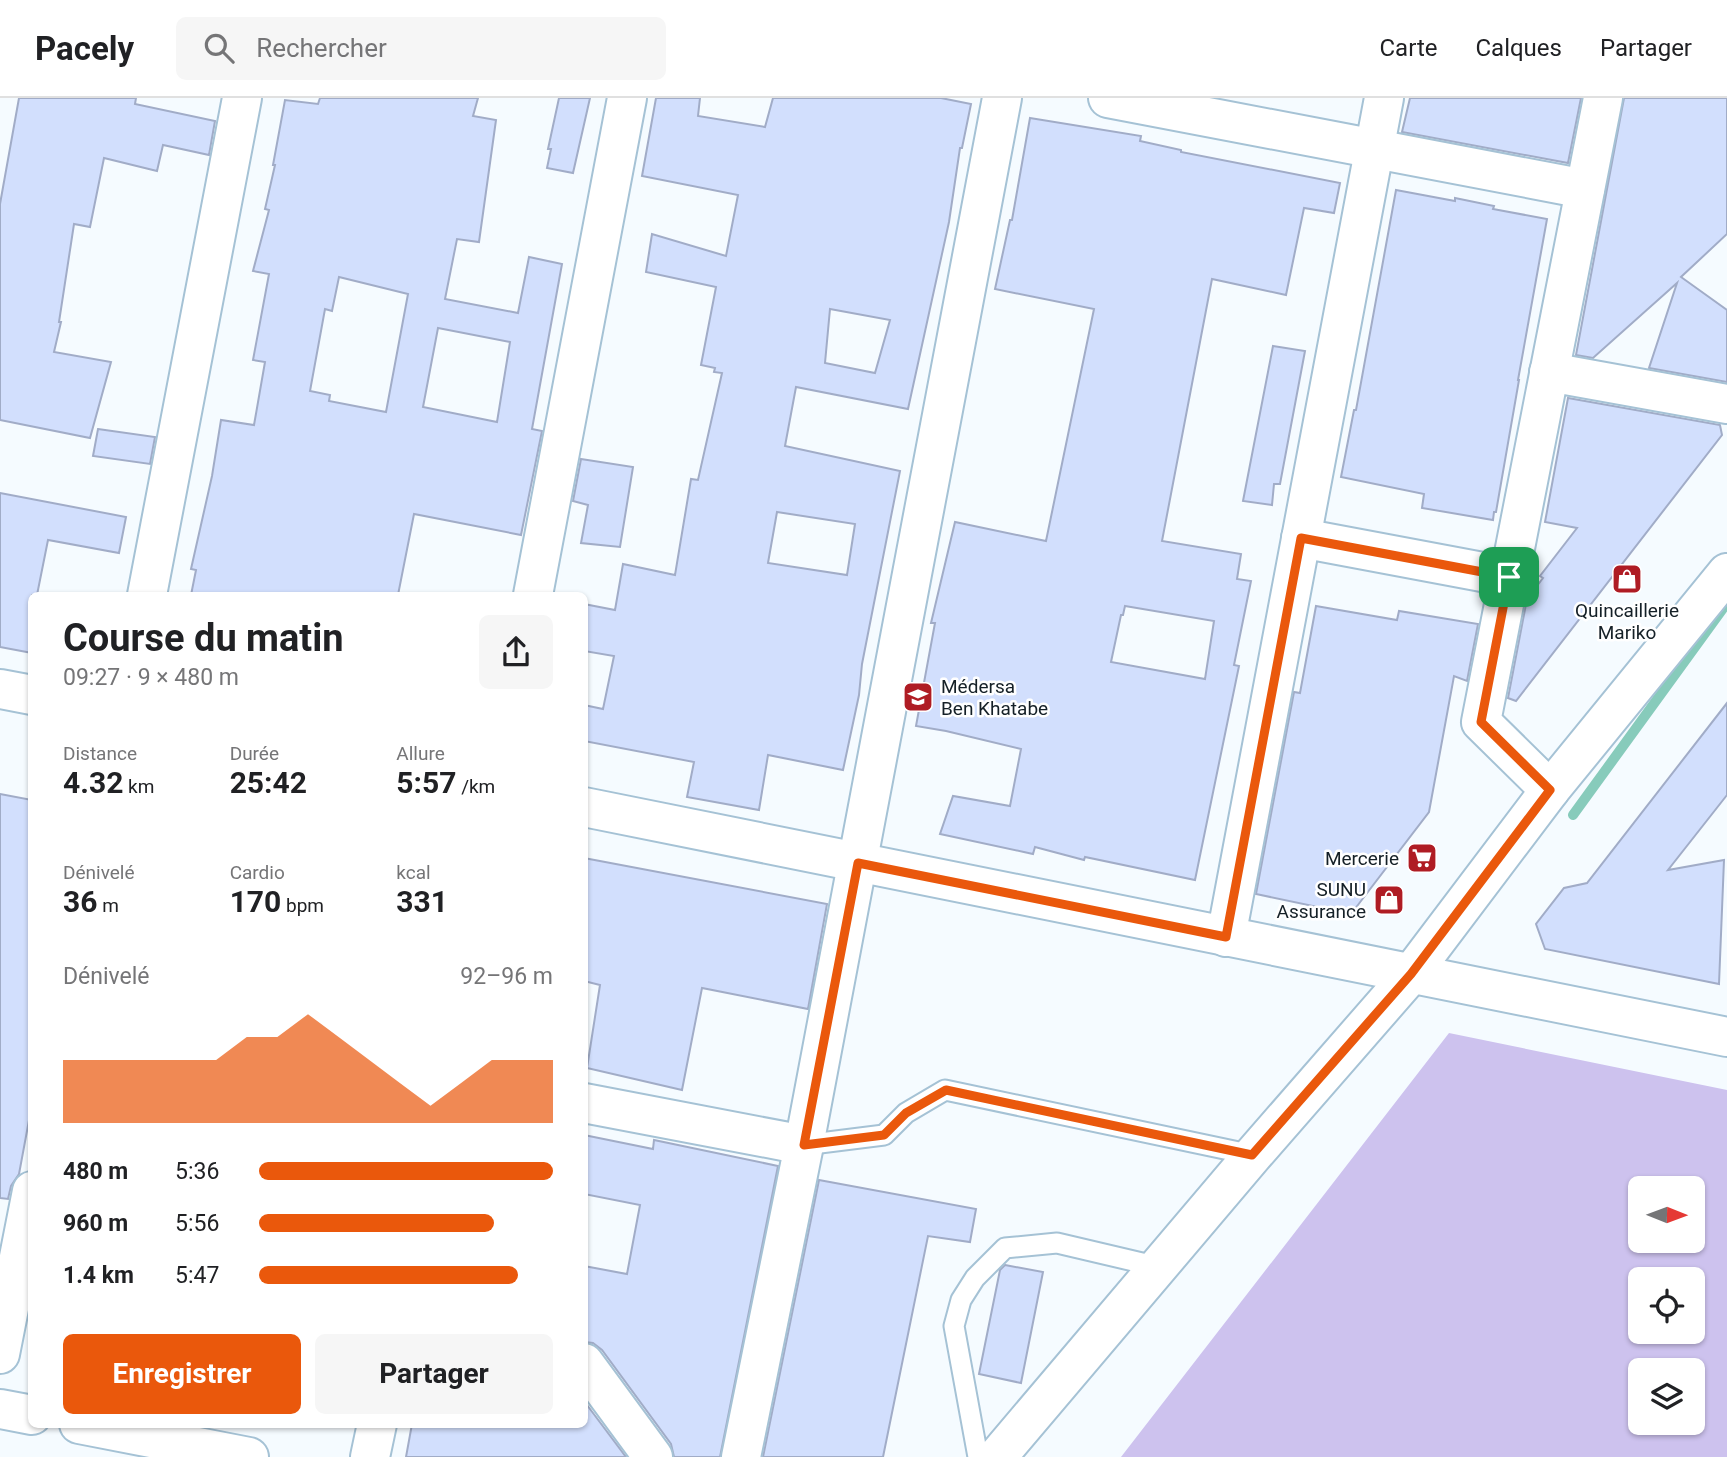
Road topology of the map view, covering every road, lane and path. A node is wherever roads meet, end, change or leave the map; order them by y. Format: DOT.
graph roads {
  1 [pos="242,98"];
  2 [pos="627,98"];
  3 [pos="1002,98"];
  4 [pos="1108,98"];
  5 [pos="1384,98"];
  6 [pos="1603,98"];
  7 [pos="1375,149"];
  8 [pos="1585,189"];
  9 [pos="1549,372"];
  10 [pos="1727,404"];
  11 [pos="1301,538"];
  12 [pos="1727,573"];
  13 [pos="1509,577"];
  14 [pos="148,592"];
  15 [pos="534,592"];
  16 [pos="0,689"];
  17 [pos="28,694"];
  18 [pos="1550,790"];
  19 [pos="588,808"];
  20 [pos="858,863"];
  21 [pos="1226,937"];
  22 [pos="1411,974"];
  23 [pos="1727,1037"];
  24 [pos="588,1104"];
  25 [pos="804,1145"];
  26 [pos="1252,1155"];
  27 [pos="28,1211"];
  28 [pos="1159,1267"];
  29 [pos="0,1354"];
  30 [pos="588,1368"];
  31 [pos="0,1409"];
  32 [pos="28,1414"];
  33 [pos="100,1428"];
  34 [pos="376,1428"];
  35 [pos="249,1457"];
  36 [pos="370,1457"];
  37 [pos="653,1457"];
  38 [pos="741,1457"];
  39 [pos="978,1457"];
  40 [pos="997,1457"];
  1 -- 14 [label="street"];
  2 -- 15 [label="street"];
  3 -- 20 [label="street"];
  4 -- 7 [label="street"];
  5 -- 7 [label="street"];
  6 -- 8 [label="street"];
  7 -- 8 [label="street"];
  7 -- 11 [label="street"];
  8 -- 9 [label="street"];
  9 -- 10 [label="street"];
  9 -- 13 [label="street"];
  11 -- 13 [label="street"];
  11 -- 21 [label="street"];
  12 -- 18 [label="street"];
  13 -- 18 [label="street"];
  16 -- 17 [label="street"];
  18 -- 22 [label="street"];
  19 -- 20 [label="street"];
  20 -- 21 [label="street"];
  20 -- 25 [label="street"];
  21 -- 22 [label="street"];
  22 -- 23 [label="street"];
  22 -- 26 [label="street"];
  24 -- 25 [label="street"];
  25 -- 26 [label="lane"];
  25 -- 38 [label="street"];
  26 -- 28 [label="street"];
  27 -- 29 [label="street"];
  28 -- 39 [label="lane"];
  28 -- 40 [label="street"];
  30 -- 37 [label="street"];
  31 -- 32 [label="street"];
  33 -- 35 [label="street"];
  34 -- 36 [label="street"];
}
